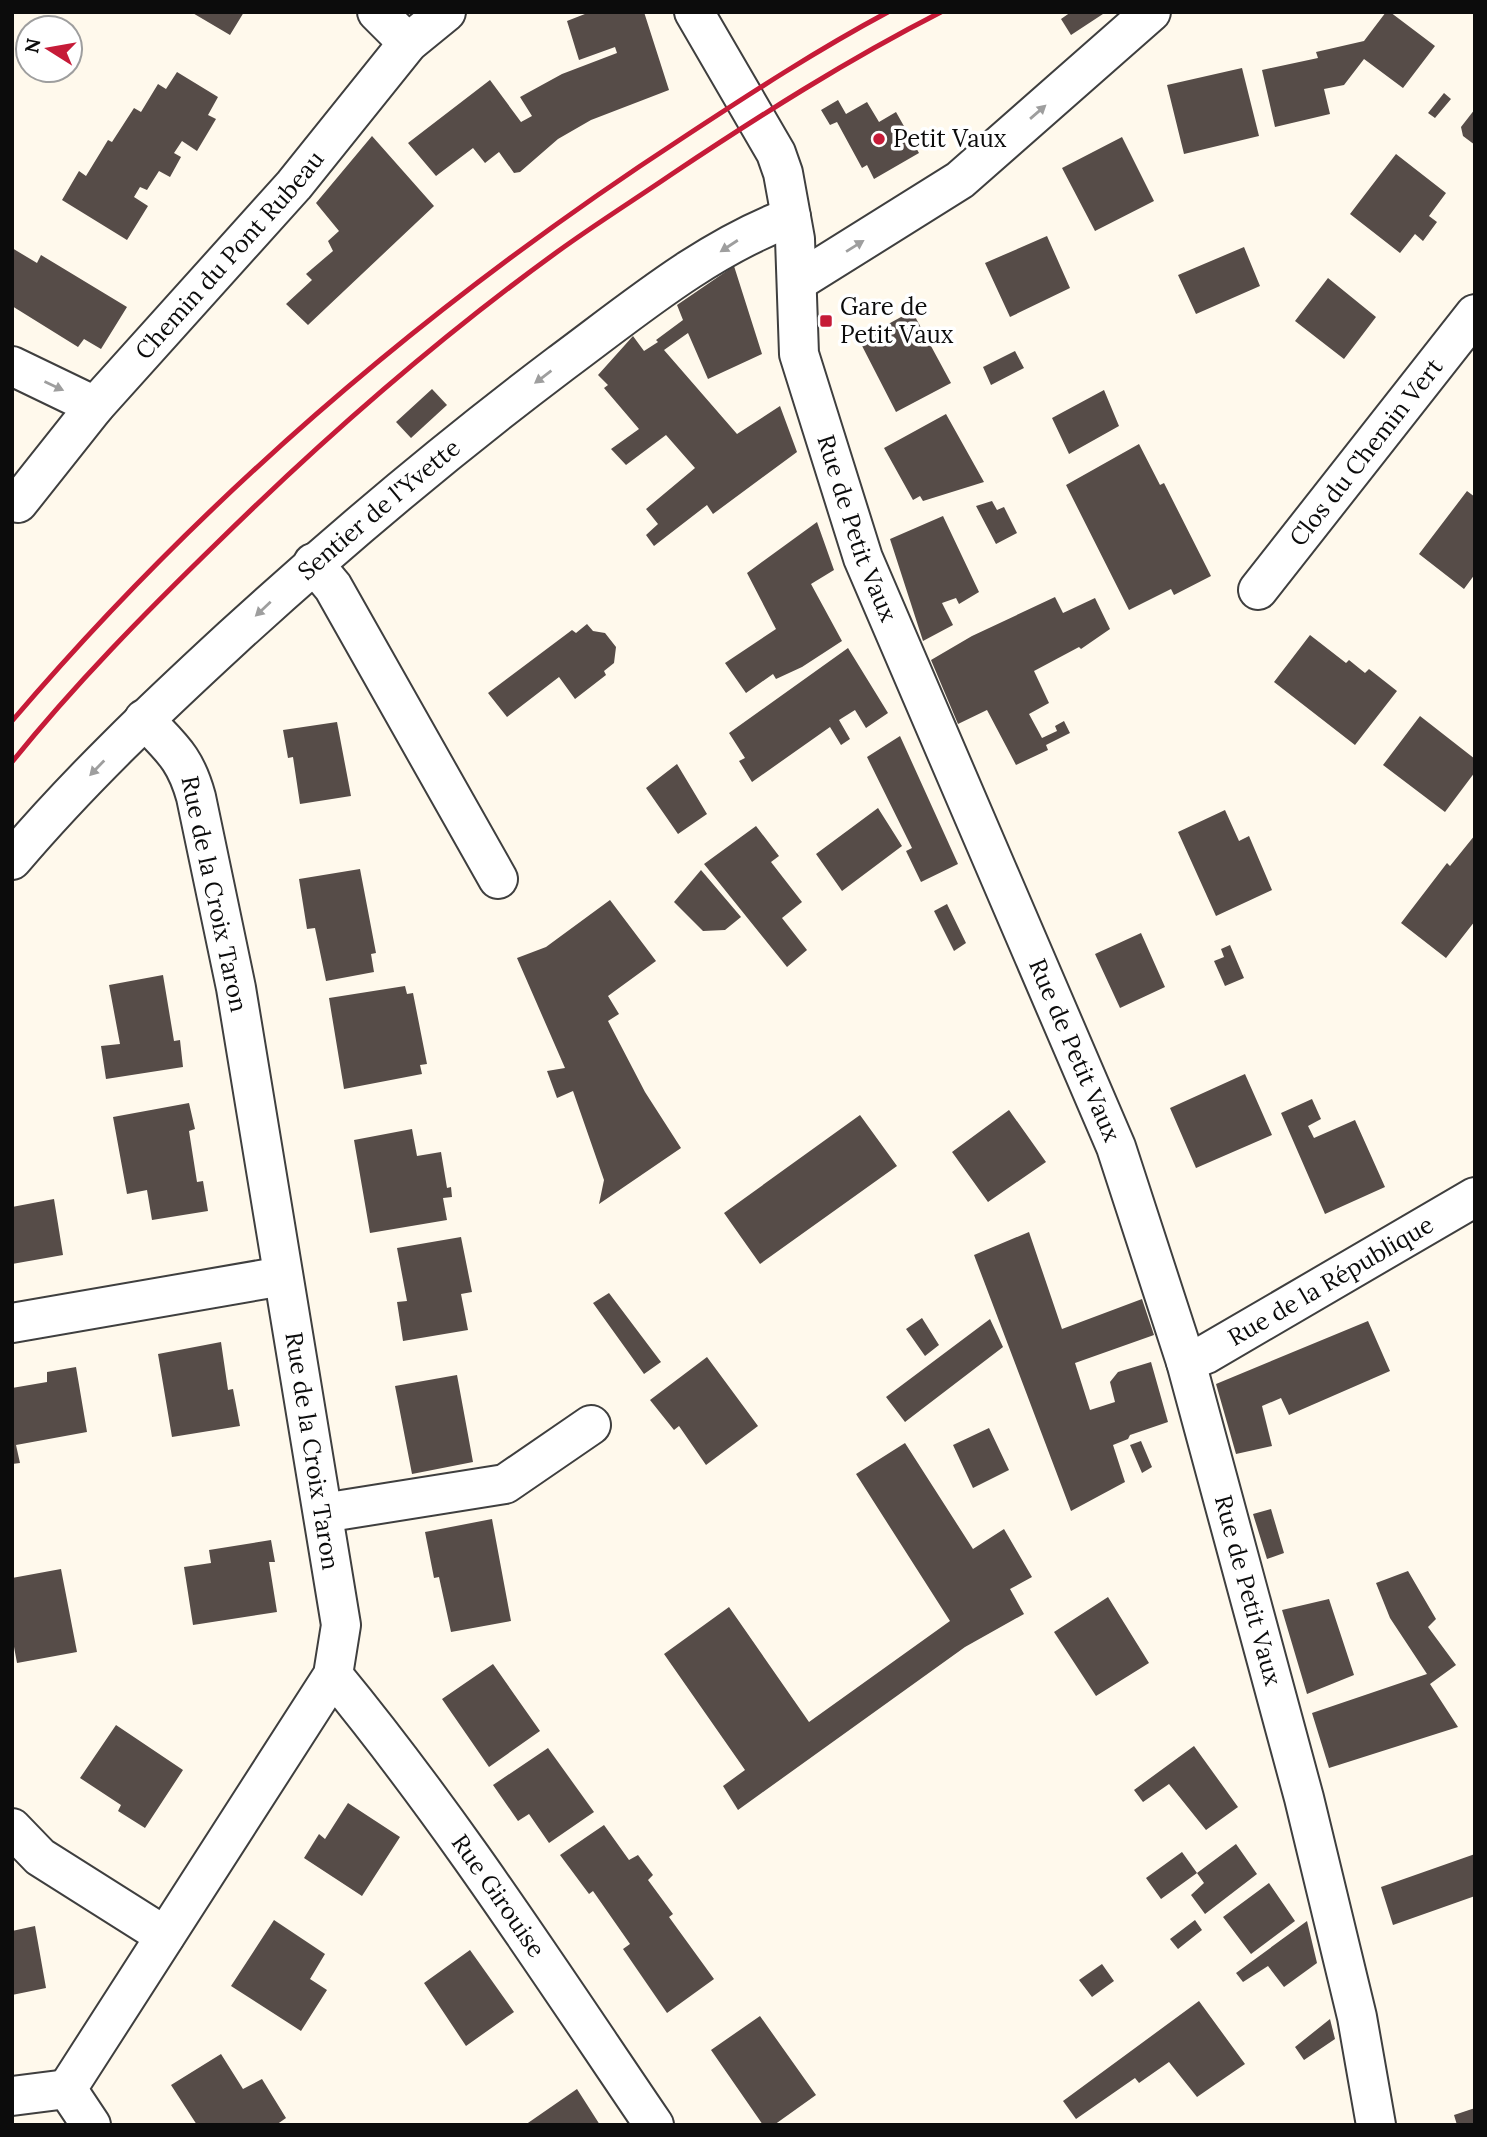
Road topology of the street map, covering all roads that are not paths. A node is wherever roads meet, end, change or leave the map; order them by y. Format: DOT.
graph roads {
  1 [pos="377,12"];
  2 [pos="446,12"];
  3 [pos="694,12"];
  4 [pos="1151,12"];
  5 [pos="408,43"];
  6 [pos="791,217"];
  7 [pos="797,282"];
  8 [pos="1475,314"];
  9 [pos="12,366"];
  10 [pos="95,406"];
  11 [pos="18,503"];
  12 [pos="313,563"];
  13 [pos="1258,590"];
  14 [pos="144,719"];
  15 [pos="12,860"];
  16 [pos="498,879"];
  17 [pos="1475,1197"];
  18 [pos="284,1276"];
  19 [pos="12,1323"];
  20 [pos="1186,1362"];
  21 [pos="591,1425"];
  22 [pos="323,1513"];
  23 [pos="333,1675"];
  24 [pos="12,1828"];
  25 [pos="165,1936"];
  26 [pos="67,2089"];
  27 [pos="12,2096"];
  28 [pos="91,2125"];
  29 [pos="654,2125"];
  30 [pos="1376,2125"];
  1 -- 5 [label="street"];
  2 -- 5 [label="street, Chemin du Pont Rubeau"];
  3 -- 6 [label="street, Rue de Petit Vaux"];
  7 -- 4 [label="street, one-way"];
  5 -- 10 [label="street, Chemin du Pont Rubeau"];
  6 -- 7 [label="street, Rue de Petit Vaux"];
  6 -- 12 [label="street, Sentier de l'Yvette, one-way"];
  7 -- 20 [label="street, Rue de Petit Vaux"];
  8 -- 13 [label="street, Clos du Chemin Vert"];
  9 -- 10 [label="street, one-way"];
  10 -- 11 [label="street, Chemin du Pont Rubeau"];
  12 -- 14 [label="street, Sentier de l'Yvette, one-way"];
  12 -- 16 [label="street"];
  14 -- 15 [label="street, Sentier de l'Yvette, one-way"];
  14 -- 18 [label="street, Rue de la Croix Taron"];
  17 -- 20 [label="street, Rue de la République"];
  18 -- 19 [label="street"];
  18 -- 22 [label="street, Rue de la Croix Taron"];
  20 -- 30 [label="street, Rue de Petit Vaux"];
  21 -- 22 [label="street"];
  22 -- 23 [label="street, Rue de la Croix Taron"];
  23 -- 25 [label="street, Rue de la Croix Taron"];
  23 -- 29 [label="street, Rue Girouise"];
  24 -- 25 [label="street"];
  25 -- 26 [label="street, Rue de la Croix Taron"];
  26 -- 27 [label="street"];
  26 -- 28 [label="street"];
}
